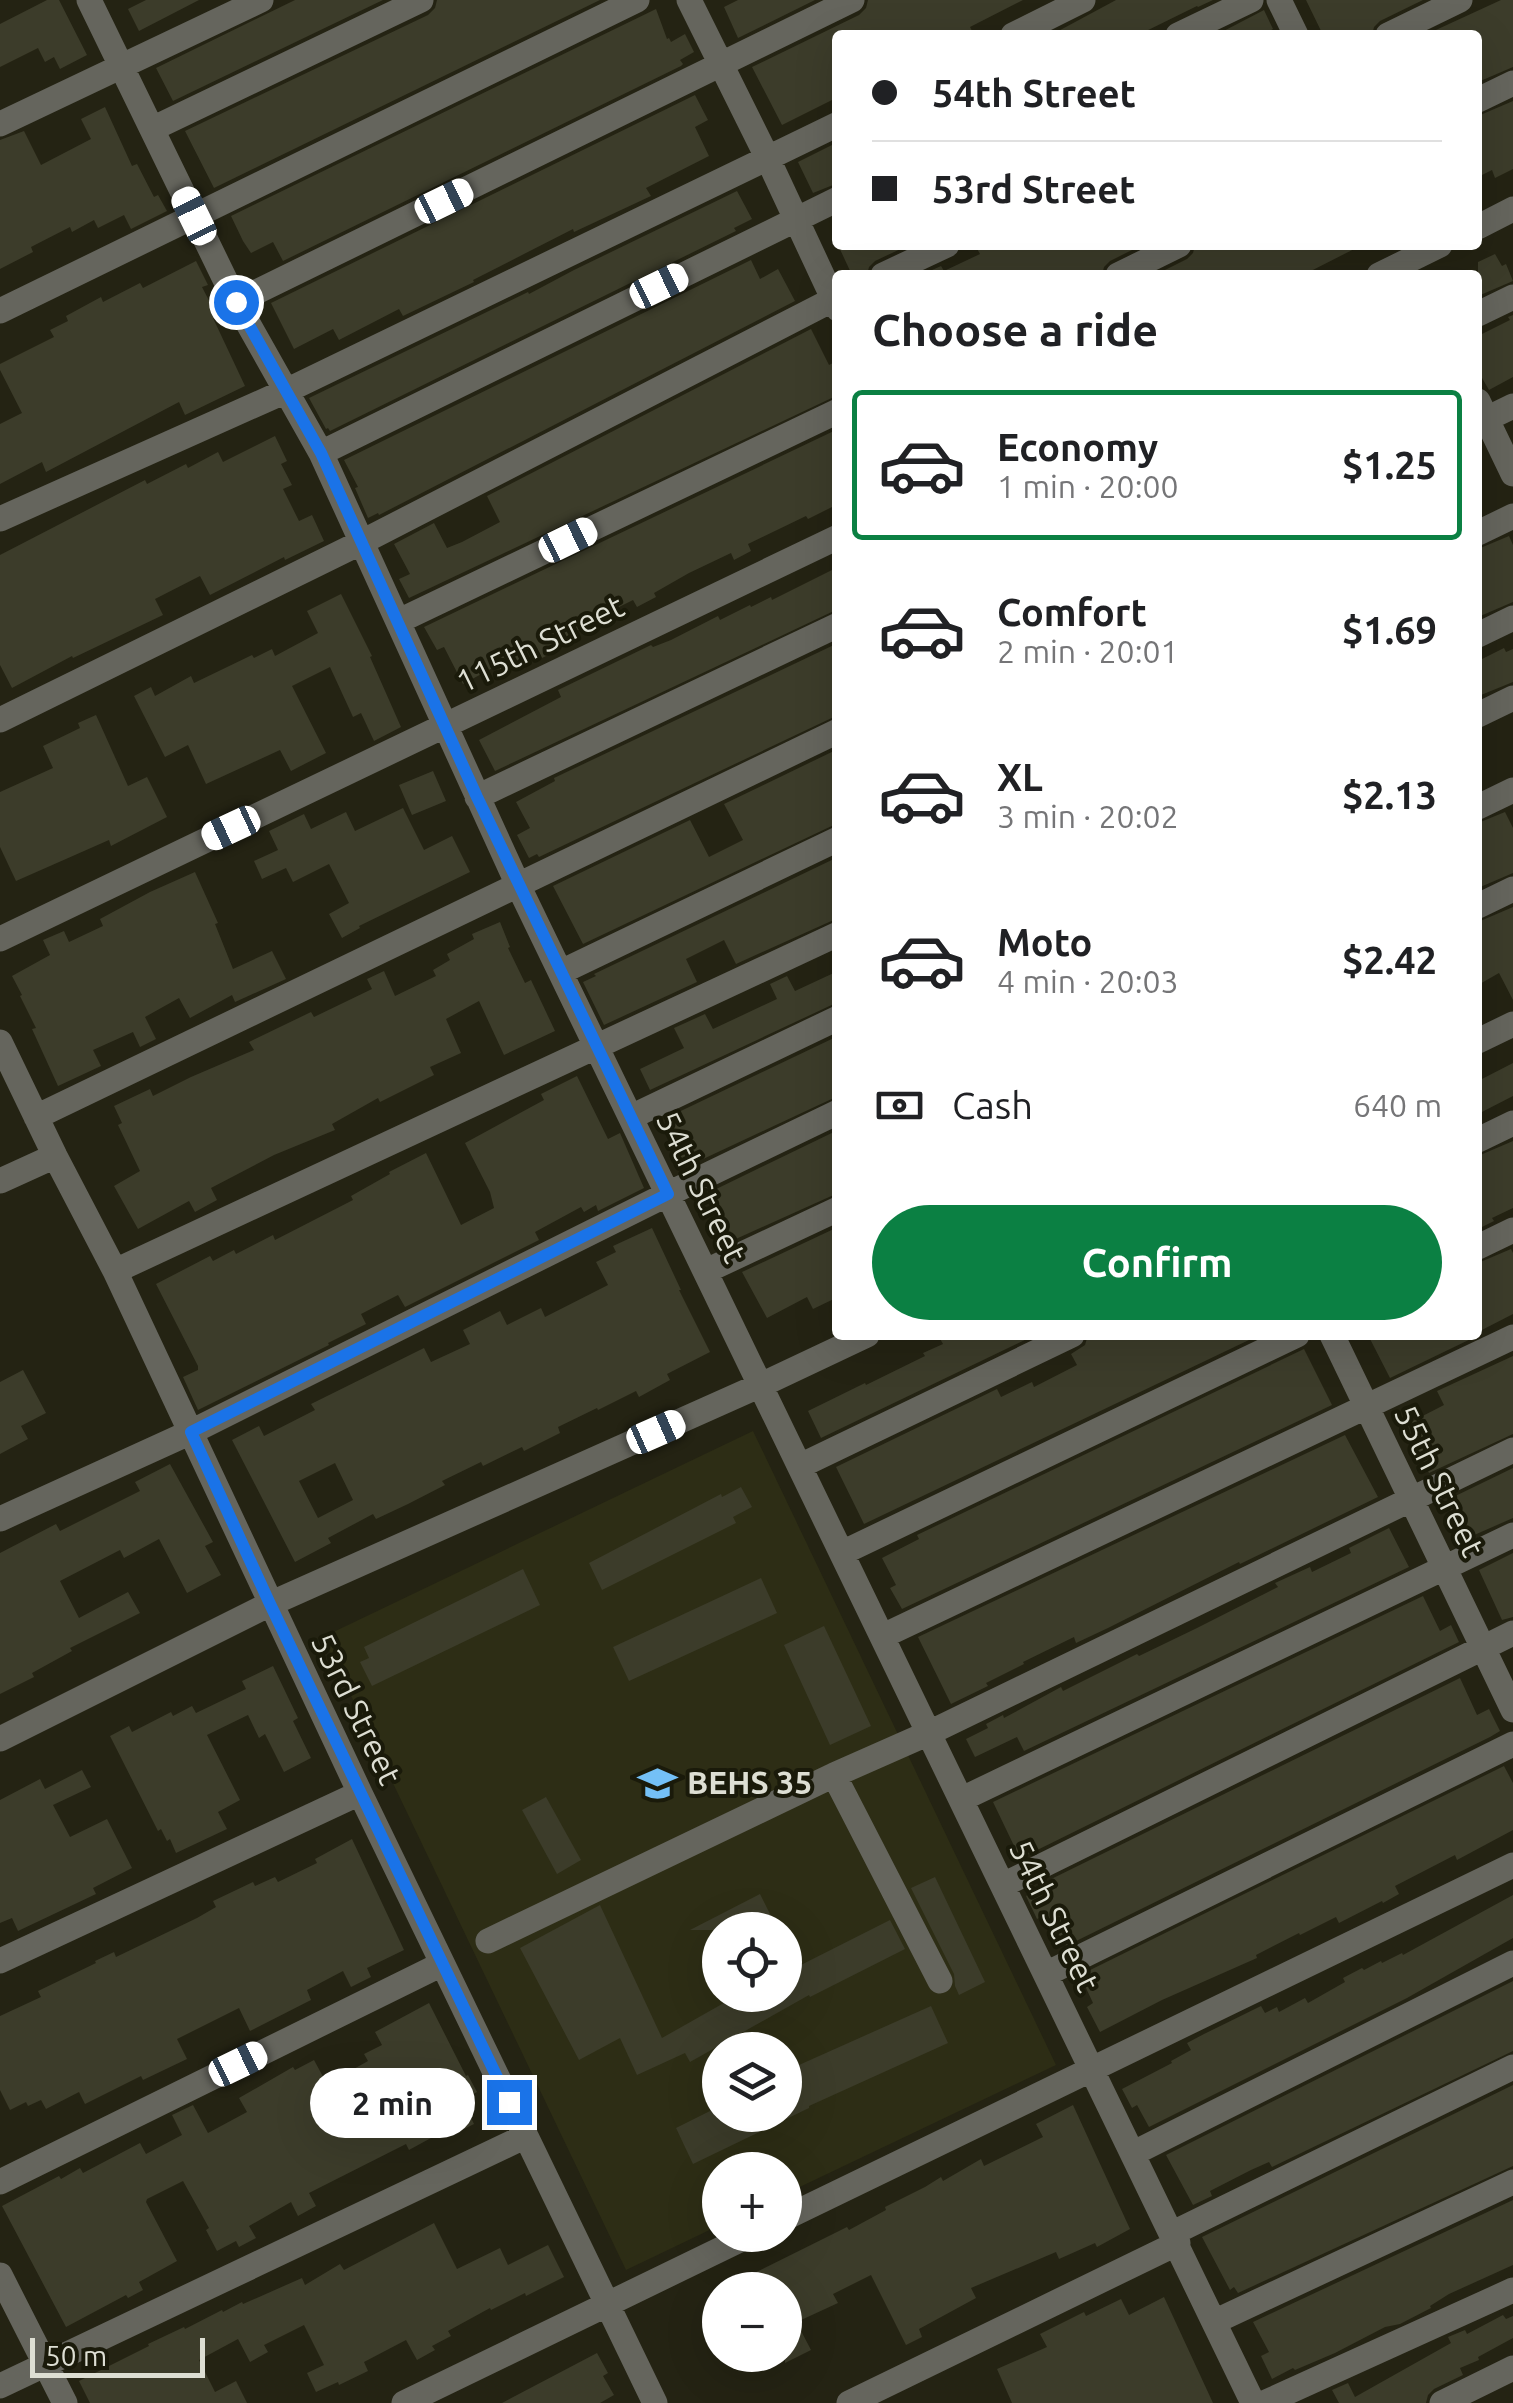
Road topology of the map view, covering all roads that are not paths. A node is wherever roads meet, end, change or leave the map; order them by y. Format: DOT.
graph roads {
  1 [pos="89,0"];
  2 [pos="261,0"];
  3 [pos="422,0"];
  4 [pos="637,0"];
  5 [pos="688,0"];
  6 [pos="852,0"];
  7 [pos="1082,0"];
  8 [pos="1251,0"];
  9 [pos="1279,0"];
  10 [pos="1460,0"];
  11 [pos="1023,30"];
  12 [pos="1188,30"];
  13 [pos="1294,30"];
  14 [pos="1398,30"];
  15 [pos="720,66"];
  16 [pos="121,67"];
  17 [pos="1513,83"];
  18 [pos="1482,98"];
  19 [pos="0,124"];
  20 [pos="832,127"];
  21 [pos="152,129"];
  22 [pos="768,159"];
  23 [pos="832,202"];
  24 [pos="1513,210"];
  25 [pos="194,216"];
  26 [pos="794,220"];
  27 [pos="1482,225"];
  28 [pos="936,250"];
  29 [pos="1169,250"];
  30 [pos="894,270"];
  31 [pos="1128,270"];
  32 [pos="832,294"];
  33 [pos="1513,297"];
  34 [pos="236,302"];
  35 [pos="832,304"];
  36 [pos="0,312"];
  37 [pos="1482,312"];
  38 [pos="286,391"];
  39 [pos="1513,406"];
  40 [pos="1482,414"];
  41 [pos="832,415"];
  42 [pos="1482,418"];
  43 [pos="321,453"];
  44 [pos="1513,474"];
  45 [pos="1513,516"];
  46 [pos="0,520"];
  47 [pos="1482,531"];
  48 [pos="832,540"];
  49 [pos="362,542"];
  50 [pos="1513,618"];
  51 [pos="398,621"];
  52 [pos="832,627"];
  53 [pos="1482,632"];
  54 [pos="1513,698"];
  55 [pos="1482,713"];
  56 [pos="0,720"];
  57 [pos="445,727"];
  58 [pos="832,733"];
  59 [pos="1513,790"];
  60 [pos="477,797"];
  61 [pos="1482,805"];
  62 [pos="832,842"];
  63 [pos="518,885"];
  64 [pos="1513,889"];
  65 [pos="1482,904"];
  66 [pos="832,937"];
  67 [pos="0,938"];
  68 [pos="560,972"];
  69 [pos="832,1021"];
  70 [pos="1513,1024"];
  71 [pos="1482,1039"];
  72 [pos="0,1042"];
  73 [pos="597,1047"];
  74 [pos="832,1115"];
  75 [pos="36,1117"];
  76 [pos="631,1117"];
  77 [pos="1513,1123"];
  78 [pos="1482,1138"];
  79 [pos="55,1156"];
  80 [pos="0,1181"];
  81 [pos="668,1194"];
  82 [pos="832,1212"];
  83 [pos="1513,1230"];
  84 [pos="1482,1245"];
  85 [pos="115,1271"];
  86 [pos="706,1272"];
  87 [pos="1513,1337"];
  88 [pos="856,1340"];
  89 [pos="1062,1340"];
  90 [pos="1287,1340"];
  91 [pos="1334,1340"];
  92 [pos="761,1385"];
  93 [pos="1367,1406"];
  94 [pos="191,1432"];
  95 [pos="1513,1450"];
  96 [pos="800,1466"];
  97 [pos="1411,1499"];
  98 [pos="0,1519"];
  99 [pos="1513,1535"];
  100 [pos="842,1553"];
  101 [pos="1445,1569"];
  102 [pos="270,1604"];
  103 [pos="1513,1633"];
  104 [pos="883,1636"];
  105 [pos="1483,1648"];
  106 [pos="1513,1710"];
  107 [pos="930,1732"];
  108 [pos="0,1740"];
  109 [pos="1513,1744"];
  110 [pos="834,1775"];
  111 [pos="360,1792"];
  112 [pos="962,1799"];
  113 [pos="1513,1864"];
  114 [pos="1004,1885"];
  115 [pos="488,1941"];
  116 [pos="0,1962"];
  117 [pos="1513,1963"];
  118 [pos="442,1964"];
  119 [pos="1046,1974"];
  120 [pos="940,1981"];
  121 [pos="1513,2067"];
  122 [pos="1092,2069"];
  123 [pos="526,2136"];
  124 [pos="1134,2153"];
  125 [pos="0,2182"];
  126 [pos="1513,2182"];
  127 [pos="802,2210"];
  128 [pos="1178,2242"];
  129 [pos="715,2252"];
  130 [pos="0,2276"];
  131 [pos="1513,2290"];
  132 [pos="608,2304"];
  133 [pos="1216,2322"];
  134 [pos="45,2364"];
  135 [pos="1513,2368"];
  136 [pos="0,2386"];
  137 [pos="65,2403"];
  138 [pos="404,2403"];
  139 [pos="656,2403"];
  140 [pos="849,2403"];
  141 [pos="1254,2403"];
  142 [pos="1264,2403"];
  143 [pos="1442,2403"];
  1 -- 16 [label="street, 54th Street"];
  2 -- 16 [label="street"];
  3 -- 21 [label="street"];
  4 -- 25 [label="street"];
  5 -- 15 [label="street"];
  6 -- 15 [label="street"];
  7 -- 11 [label="street"];
  8 -- 12 [label="street"];
  9 -- 13 [label="street"];
  10 -- 14 [label="street"];
  15 -- 22 [label="street"];
  15 -- 34 [label="street"];
  16 -- 19 [label="street"];
  16 -- 21 [label="street, 54th Street"];
  17 -- 18 [label="street"];
  20 -- 22 [label="street"];
  21 -- 25 [label="street, 54th Street"];
  22 -- 26 [label="street"];
  22 -- 38 [label="street"];
  23 -- 26 [label="street"];
  24 -- 27 [label="street"];
  25 -- 34 [label="street, 54th Street"];
  25 -- 36 [label="street"];
  26 -- 32 [label="street"];
  26 -- 43 [label="street"];
  28 -- 30 [label="street"];
  29 -- 31 [label="street"];
  33 -- 37 [label="street"];
  34 -- 38 [label="street, 54th Street"];
  35 -- 49 [label="street"];
  38 -- 43 [label="street, 54th Street"];
  38 -- 46 [label="street"];
  39 -- 40 [label="street"];
  41 -- 51 [label="street"];
  42 -- 44 [label="street"];
  43 -- 49 [label="street, 54th Street"];
  45 -- 47 [label="street"];
  48 -- 57 [label="street, 115th Street"];
  49 -- 51 [label="street, 54th Street"];
  49 -- 56 [label="street"];
  50 -- 53 [label="street"];
  51 -- 57 [label="street, 54th Street"];
  52 -- 60 [label="street"];
  54 -- 55 [label="street"];
  57 -- 60 [label="street, 54th Street"];
  57 -- 67 [label="street, 115th Street"];
  58 -- 63 [label="street"];
  59 -- 61 [label="street"];
  60 -- 63 [label="street, 54th Street"];
  62 -- 68 [label="street"];
  63 -- 68 [label="street, 54th Street"];
  63 -- 75 [label="street"];
  64 -- 65 [label="street"];
  66 -- 73 [label="street"];
  68 -- 73 [label="street, 54th Street"];
  69 -- 76 [label="street"];
  70 -- 71 [label="street"];
  72 -- 75 [label="street, 53rd Street"];
  73 -- 76 [label="street, 54th Street"];
  73 -- 85 [label="street"];
  74 -- 81 [label="street"];
  75 -- 79 [label="street, 53rd Street"];
  76 -- 81 [label="street, 54th Street"];
  77 -- 78 [label="street"];
  79 -- 80 [label="street"];
  79 -- 85 [label="street, 53rd Street"];
  81 -- 86 [label="street, 54th Street"];
  81 -- 94 [label="street"];
  82 -- 86 [label="street"];
  83 -- 84 [label="street"];
  85 -- 94 [label="street, 53rd Street"];
  86 -- 92 [label="street, 54th Street"];
  87 -- 93 [label="street"];
  88 -- 92 [label="street"];
  89 -- 96 [label="street"];
  90 -- 100 [label="street"];
  91 -- 93 [label="street, 55th Street"];
  92 -- 96 [label="street, 54th Street"];
  92 -- 102 [label="street"];
  93 -- 97 [label="street, 55th Street"];
  93 -- 104 [label="street"];
  94 -- 98 [label="street"];
  94 -- 102 [label="street, 53rd Street"];
  95 -- 97 [label="street"];
  96 -- 100 [label="street, 54th Street"];
  97 -- 101 [label="street, 55th Street"];
  97 -- 107 [label="street"];
  99 -- 101 [label="street"];
  100 -- 104 [label="street, 54th Street"];
  101 -- 105 [label="street, 55th Street"];
  101 -- 112 [label="street"];
  102 -- 108 [label="street"];
  102 -- 111 [label="street, 53rd Street"];
  103 -- 105 [label="street"];
  104 -- 107 [label="street, 54th Street"];
  105 -- 106 [label="street, 55th Street"];
  105 -- 114 [label="street"];
  107 -- 110 [label="street"];
  107 -- 112 [label="street, 54th Street"];
  109 -- 119 [label="street"];
  110 -- 115 [label="street"];
  110 -- 120 [label="street"];
  111 -- 116 [label="street"];
  111 -- 118 [label="street, 53rd Street"];
  112 -- 114 [label="street, 54th Street"];
  113 -- 122 [label="street"];
  114 -- 119 [label="street, 54th Street"];
  117 -- 124 [label="street"];
  118 -- 123 [label="street, 53rd Street"];
  118 -- 125 [label="street"];
  119 -- 122 [label="street, 54th Street"];
  121 -- 128 [label="street"];
  122 -- 124 [label="street, 54th Street"];
  122 -- 127 [label="street"];
  123 -- 132 [label="street, 53rd Street"];
  123 -- 134 [label="street"];
  124 -- 128 [label="street, 54th Street"];
  126 -- 133 [label="street"];
  128 -- 133 [label="street, 54th Street"];
  128 -- 140 [label="street"];
  129 -- 132 [label="street"];
  130 -- 134 [label="street"];
  131 -- 142 [label="street"];
  132 -- 138 [label="street"];
  132 -- 139 [label="street, 53rd Street"];
  133 -- 141 [label="street, 54th Street"];
  134 -- 136 [label="street"];
  134 -- 137 [label="street"];
  135 -- 143 [label="street"];
}
